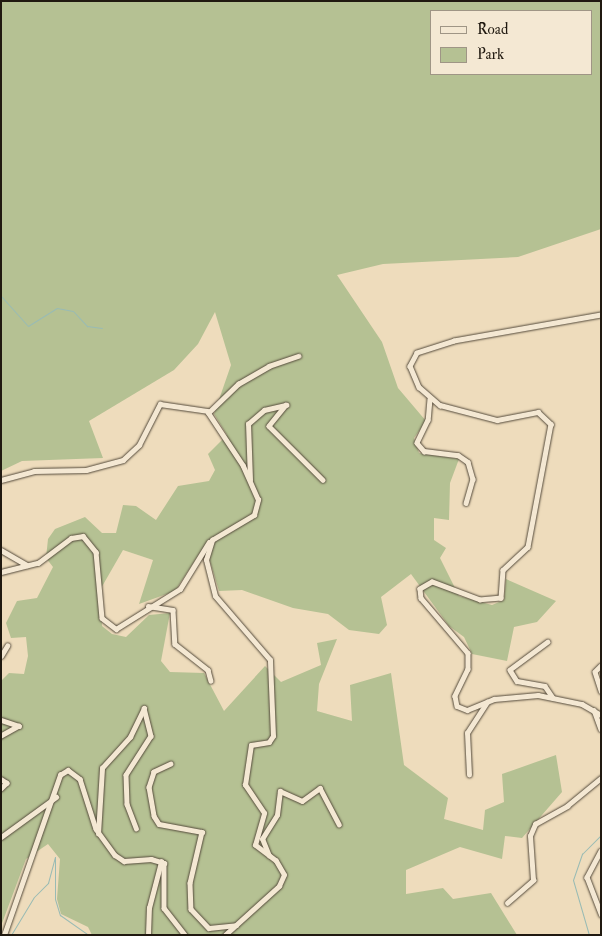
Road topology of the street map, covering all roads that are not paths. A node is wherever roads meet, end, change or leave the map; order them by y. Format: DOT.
graph roads {
  1 [pos="601,316"];
  2 [pos="298,356"];
  3 [pos="430,399"];
  4 [pos="208,411"];
  5 [pos="1,480"];
  6 [pos="250,480"];
  7 [pos="323,480"];
  8 [pos="466,503"];
  9 [pos="212,540"];
  10 [pos="1,550"];
  11 [pos="27,566"];
  12 [pos="1,572"];
  13 [pos="148,606"];
  14 [pos="548,642"];
  15 [pos="7,646"];
  16 [pos="1,656"];
  17 [pos="601,666"];
  18 [pos="211,681"];
  19 [pos="601,691"];
  20 [pos="553,698"];
  21 [pos="488,701"];
  22 [pos="594,710"];
  23 [pos="601,715"];
  24 [pos="1,720"];
  25 [pos="601,729"];
  26 [pos="1,736"];
  27 [pos="171,764"];
  28 [pos="469,775"];
  29 [pos="601,778"];
  30 [pos="1,779"];
  31 [pos="1,789"];
  32 [pos="56,797"];
  33 [pos="339,824"];
  34 [pos="136,828"];
  35 [pos="98,834"];
  36 [pos="1,837"];
  37 [pos="601,851"];
  38 [pos="269,856"];
  39 [pos="162,862"];
  40 [pos="507,903"];
  41 [pos="601,914"];
  42 [pos="237,925"];
  43 [pos="4,935"];
  44 [pos="148,935"];
  45 [pos="185,935"];
  46 [pos="225,935"];
  1 -- 3 [label="street"];
  2 -- 4 [label="street"];
  3 -- 8 [label="street"];
  3 -- 21 [label="street"];
  4 -- 5 [label="street"];
  4 -- 6 [label="street"];
  6 -- 7 [label="street"];
  6 -- 9 [label="street"];
  9 -- 13 [label="street"];
  9 -- 38 [label="street"];
  10 -- 11 [label="street"];
  11 -- 12 [label="street"];
  11 -- 13 [label="street"];
  13 -- 18 [label="street"];
  14 -- 20 [label="street"];
  15 -- 16 [label="street"];
  17 -- 19 [label="street"];
  20 -- 21 [label="street"];
  20 -- 22 [label="street"];
  21 -- 28 [label="street"];
  22 -- 23 [label="street"];
  22 -- 25 [label="street"];
  24 -- 26 [label="street"];
  27 -- 42 [label="street"];
  29 -- 40 [label="street"];
  30 -- 31 [label="street"];
  32 -- 35 [label="street"];
  32 -- 36 [label="street"];
  32 -- 43 [label="street"];
  33 -- 38 [label="street"];
  34 -- 35 [label="street"];
  35 -- 39 [label="street"];
  37 -- 41 [label="street"];
  38 -- 42 [label="street"];
  39 -- 44 [label="street"];
  39 -- 45 [label="street"];
  42 -- 46 [label="street"];
}
